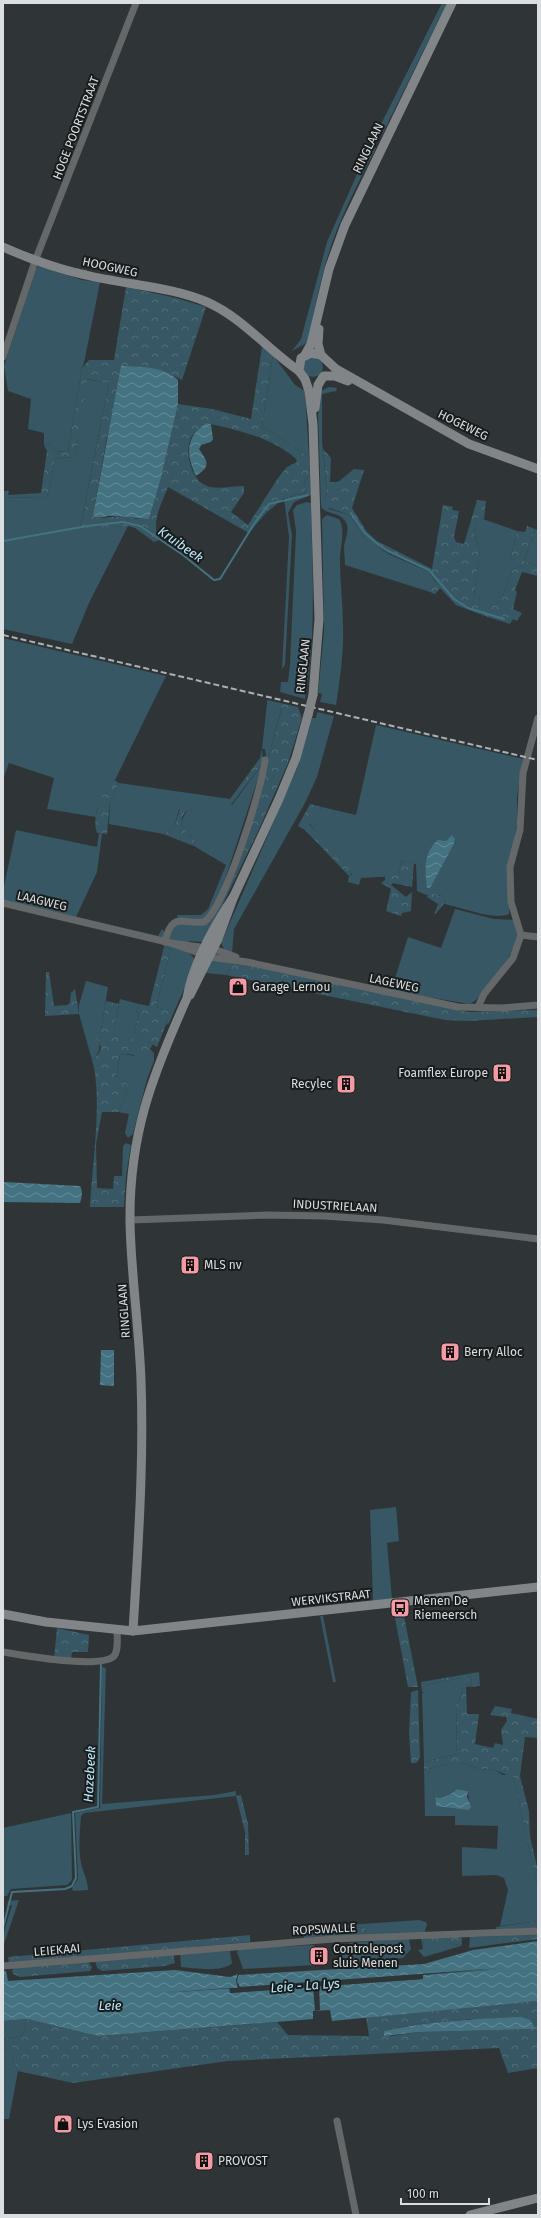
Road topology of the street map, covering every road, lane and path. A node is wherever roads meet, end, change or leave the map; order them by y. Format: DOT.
graph roads {
  1 [pos="136,3"];
  2 [pos="452,3"];
  3 [pos="3,247"];
  4 [pos="35,261"];
  5 [pos="319,309"];
  6 [pos="271,347"];
  7 [pos="3,357"];
  8 [pos="303,357"];
  9 [pos="323,357"];
  10 [pos="299,371"];
  11 [pos="324,376"];
  12 [pos="305,379"];
  13 [pos="381,395"];
  14 [pos="313,424"];
  15 [pos="538,469"];
  16 [pos="538,718"];
  17 [pos="265,760"];
  18 [pos="3,903"];
  19 [pos="76,921"];
  20 [pos="521,935"];
  21 [pos="538,937"];
  22 [pos="168,943"];
  23 [pos="208,952"];
  24 [pos="538,1005"];
  25 [pos="478,1007"];
  26 [pos="130,1220"];
  27 [pos="538,1239"];
  28 [pos="538,1587"];
  29 [pos="3,1614"];
  30 [pos="125,1631"];
  31 [pos="3,1652"];
  32 [pos="538,1931"];
  33 [pos="112,1956"];
  34 [pos="3,1966"];
  35 [pos="337,2122"];
  36 [pos="538,2198"];
  37 [pos="356,2215"];
  38 [pos="470,2215"];
  1 -- 4 [label="street, HOGE POORTSTRAAT"];
  2 -- 5 [label="main road, RINGLAAN"];
  3 -- 4 [label="main road, HOOGWEG"];
  4 -- 6 [label="main road, HOOGWEG"];
  4 -- 7 [label="street, HOGE POORTSTRAAT"];
  5 -- 8 [label="main road, RINGLAAN"];
  5 -- 9 [label="main road, RINGLAAN"];
  6 -- 8 [label="main road"];
  6 -- 10 [label="main road"];
  8 -- 9 [label="main road"];
  8 -- 10 [label="main road, RINGLAAN"];
  9 -- 11 [label="main road, RINGLAAN"];
  9 -- 13 [label="main road, HOGEWEG"];
  10 -- 12 [label="main road, RINGLAAN"];
  11 -- 12 [label="main road"];
  11 -- 13 [label="main road, HOGEWEG"];
  11 -- 14 [label="main road, RINGLAAN"];
  12 -- 14 [label="main road, RINGLAAN"];
  13 -- 15 [label="main road, HOGEWEG"];
  14 -- 23 [label="main road, RINGLAAN, bridge"];
  16 -- 20 [label="street"];
  17 -- 22 [label="street"];
  18 -- 19 [label="street, LAAGWEG"];
  19 -- 22 [label="street, LAGEWEG"];
  20 -- 21 [label="street"];
  20 -- 25 [label="street"];
  22 -- 23 [label="street, LAGEWEG"];
  23 -- 25 [label="street, LAGEWEG"];
  23 -- 26 [label="main road, RINGLAAN"];
  24 -- 25 [label="street, LAGEWEG"];
  26 -- 27 [label="street, INDUSTRIELAAN"];
  26 -- 30 [label="main road, RINGLAAN"];
  28 -- 30 [label="main road, WERVIKSTRAAT"];
  29 -- 30 [label="main road, WERVIKSTRAAT"];
  30 -- 31 [label="street"];
  32 -- 33 [label="street, ROPSWALLE"];
  33 -- 34 [label="street, LEIEKAAI"];
  35 -- 37 [label="street"];
  36 -- 38 [label="main road"];
}
